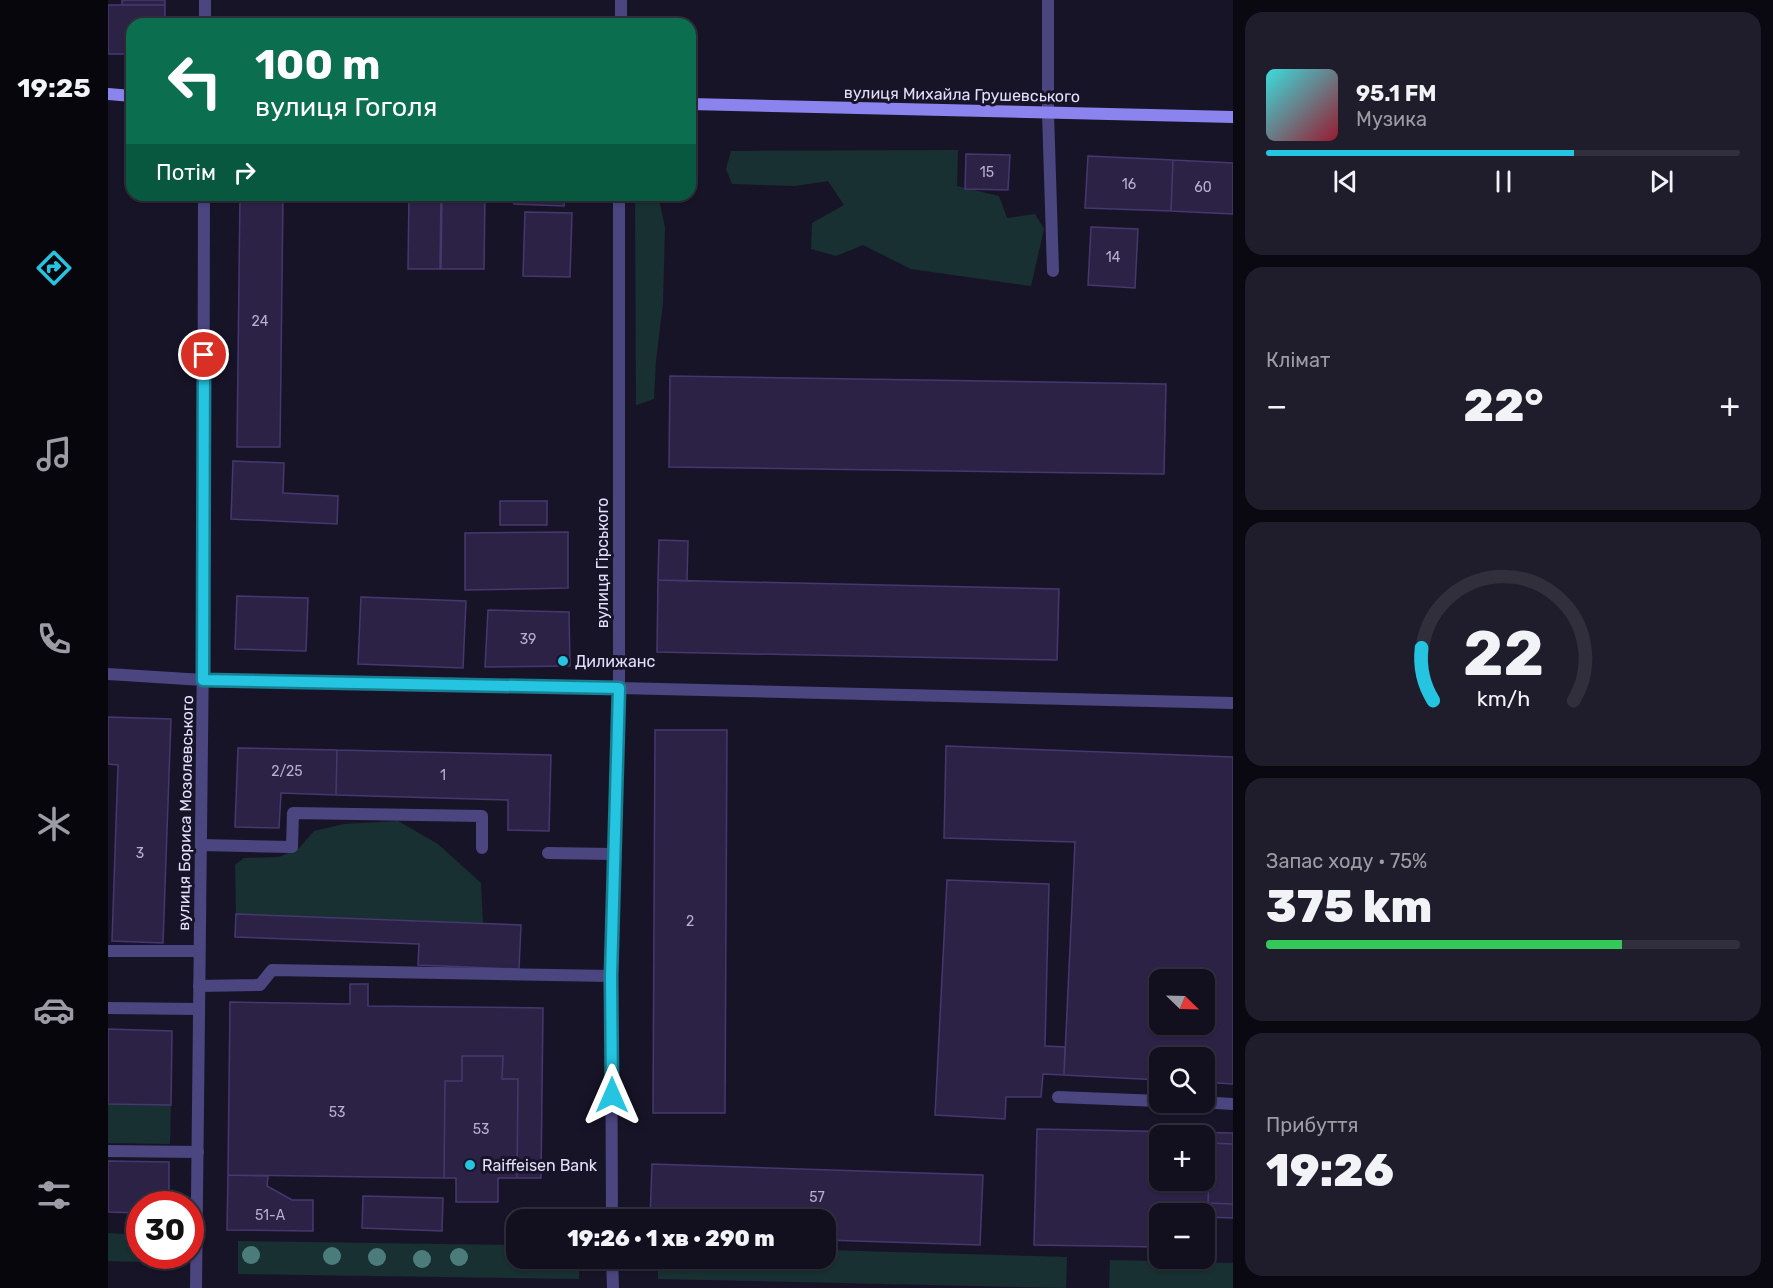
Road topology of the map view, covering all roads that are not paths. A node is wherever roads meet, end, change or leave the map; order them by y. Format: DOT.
graph roads {
  1 [pos="205,0"];
  2 [pos="621,0"];
  3 [pos="1048,0"];
  4 [pos="205,18"];
  5 [pos="621,18"];
  6 [pos="108,94"];
  7 [pos="126,96"];
  8 [pos="696,104"];
  9 [pos="1048,113"];
  10 [pos="1233,117"];
  11 [pos="204,201"];
  12 [pos="619,201"];
  13 [pos="1053,271"];
  14 [pos="108,674"];
  15 [pos="203,680"];
  16 [pos="619,688"];
  17 [pos="1233,703"];
  18 [pos="201,845"];
  19 [pos="482,848"];
  20 [pos="548,853"];
  21 [pos="614,854"];
  22 [pos="108,951"];
  23 [pos="199,951"];
  24 [pos="611,976"];
  25 [pos="199,986"];
  26 [pos="108,1008"];
  27 [pos="199,1009"];
  28 [pos="1058,1097"];
  29 [pos="1149,1101"];
  30 [pos="1215,1103"];
  31 [pos="1233,1104"];
  32 [pos="108,1151"];
  33 [pos="198,1152"];
  34 [pos="612,1209"];
  35 [pos="612,1269"];
  36 [pos="196,1288"];
  37 [pos="613,1288"];
  1 -- 4 [label="street"];
  2 -- 5 [label="street"];
  3 -- 9 [label="street"];
  6 -- 7 [label="street"];
  8 -- 9 [label="street, вулиця Михайла Грушевського"];
  9 -- 10 [label="street, вулиця Михайла Грушевського"];
  9 -- 13 [label="street"];
  11 -- 15 [label="street, вулиця Бориса Мозолевського"];
  12 -- 16 [label="street, вулиця Гірського"];
  14 -- 15 [label="street"];
  15 -- 16 [label="street"];
  15 -- 18 [label="street, вулиця Бориса Мозолевського"];
  16 -- 17 [label="street"];
  16 -- 21 [label="street, вулиця Гірського"];
  18 -- 19 [label="street"];
  18 -- 23 [label="street, вулиця Бориса Мозолевського"];
  20 -- 21 [label="street"];
  21 -- 24 [label="street, вулиця Гірського"];
  22 -- 23 [label="street"];
  23 -- 25 [label="street, вулиця Бориса Мозолевського"];
  24 -- 25 [label="street"];
  24 -- 34 [label="street, вулиця Гірського"];
  25 -- 27 [label="street, вулиця Бориса Мозолевського"];
  26 -- 27 [label="street"];
  27 -- 33 [label="street, вулиця Бориса Мозолевського"];
  28 -- 29 [label="street"];
  30 -- 31 [label="street"];
  32 -- 33 [label="street"];
  33 -- 36 [label="street, вулиця Бориса Мозолевського"];
  35 -- 37 [label="street"];
}
